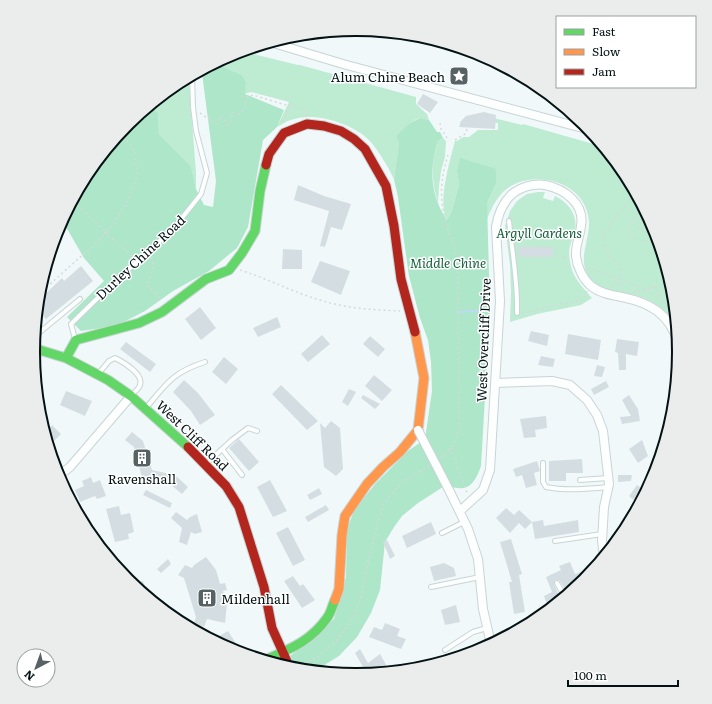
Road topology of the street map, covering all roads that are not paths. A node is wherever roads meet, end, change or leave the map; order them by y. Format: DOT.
graph roads {
  1 [pos="281,45"];
  2 [pos="192,81"];
  3 [pos="576,126"];
  4 [pos="509,221"];
  5 [pos="80,299"];
  6 [pos="518,313"];
  7 [pos="670,325"];
  8 [pos="41,331"];
  9 [pos="76,340"];
  10 [pos="40,351"];
  11 [pos="66,358"];
  12 [pos="205,362"];
  13 [pos="98,375"];
  14 [pos="496,383"];
  15 [pos="131,396"];
  16 [pos="146,408"];
  17 [pos="418,430"];
  18 [pos="257,431"];
  19 [pos="222,449"];
  20 [pos="543,463"];
  21 [pos="206,464"];
  22 [pos="64,472"];
  23 [pos="242,474"];
  24 [pos="608,477"];
  25 [pos="580,480"];
  26 [pos="608,487"];
  27 [pos="460,512"];
  28 [pos="465,522"];
  29 [pos="442,533"];
  30 [pos="602,534"];
  31 [pos="555,541"];
  32 [pos="603,549"];
  33 [pos="480,577"];
  34 [pos="557,583"];
  35 [pos="431,587"];
  36 [pos="562,592"];
  37 [pos="487,627"];
  38 [pos="490,638"];
  39 [pos="445,650"];
  40 [pos="283,653"];
  41 [pos="273,657"];
  42 [pos="288,661"];
  1 -- 3 [label="street"];
  2 -- 9 [label="lane, Durley Chine Road"];
  4 -- 6 [label="lane"];
  5 -- 8 [label="lane"];
  7 -- 14 [label="street, West Overcliff Drive"];
  9 -- 11 [label="street"];
  9 -- 17 [label="street"];
  10 -- 11 [label="street, West Cliff Road"];
  11 -- 13 [label="street, West Cliff Road"];
  12 -- 16 [label="lane"];
  13 -- 15 [label="street, West Cliff Road"];
  13 -- 15 [label="lane"];
  14 -- 24 [label="street"];
  14 -- 27 [label="street, West Overcliff Drive"];
  15 -- 16 [label="street, West Cliff Road"];
  15 -- 22 [label="street"];
  16 -- 21 [label="street, West Cliff Road"];
  17 -- 27 [label="street, bridge"];
  17 -- 40 [label="street"];
  18 -- 19 [label="lane"];
  19 -- 21 [label="lane"];
  19 -- 23 [label="lane"];
  20 -- 26 [label="lane"];
  21 -- 40 [label="street, West Cliff Road"];
  24 -- 25 [label="lane"];
  24 -- 26 [label="street"];
  26 -- 30 [label="street"];
  27 -- 28 [label="street"];
  28 -- 29 [label="lane"];
  28 -- 33 [label="street"];
  30 -- 31 [label="lane"];
  30 -- 32 [label="street"];
  33 -- 35 [label="lane"];
  33 -- 37 [label="street"];
  34 -- 36 [label="lane"];
  37 -- 38 [label="street"];
  37 -- 39 [label="lane"];
  40 -- 41 [label="street"];
  40 -- 42 [label="street, West Cliff Road"];
}
